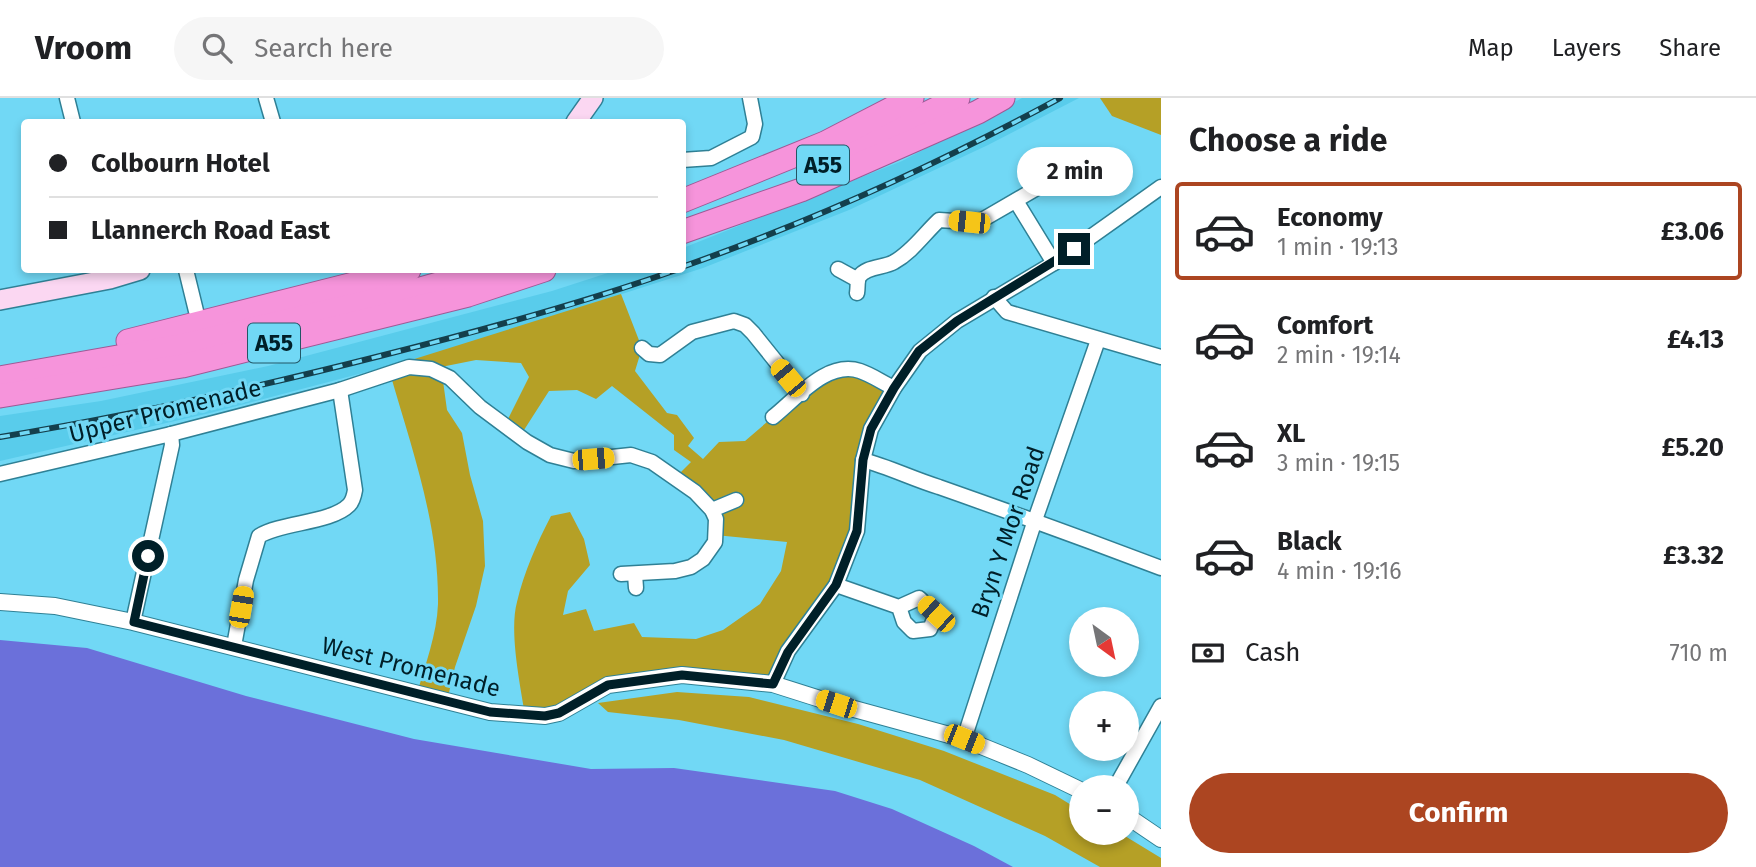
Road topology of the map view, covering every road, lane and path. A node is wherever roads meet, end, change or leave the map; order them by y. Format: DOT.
graph roads {
  1 [pos="67,98"];
  2 [pos="266,98"];
  3 [pos="592,98"];
  4 [pos="750,98"];
  5 [pos="912,98"];
  6 [pos="958,98"];
  7 [pos="1003,98"];
  8 [pos="72,119"];
  9 [pos="272,119"];
  10 [pos="578,119"];
  11 [pos="686,160"];
  12 [pos="1044,184"];
  13 [pos="1161,187"];
  14 [pos="686,199"];
  15 [pos="1016,201"];
  16 [pos="686,219"];
  17 [pos="686,231"];
  18 [pos="1054,263"];
  19 [pos="838,269"];
  20 [pos="187,273"];
  21 [pos="397,273"];
  22 [pos="477,273"];
  23 [pos="535,273"];
  24 [pos="547,273"];
  25 [pos="108,274"];
  26 [pos="468,295"];
  27 [pos="994,297"];
  28 [pos="0,300"];
  29 [pos="196,311"];
  30 [pos="1098,340"];
  31 [pos="642,348"];
  32 [pos="1161,357"];
  33 [pos="4,383"];
  34 [pos="894,388"];
  35 [pos="340,390"];
  36 [pos="802,394"];
  37 [pos="773,417"];
  38 [pos="171,435"];
  39 [pos="863,460"];
  40 [pos="0,474"];
  41 [pos="736,500"];
  42 [pos="712,510"];
  43 [pos="1035,520"];
  44 [pos="1161,568"];
  45 [pos="630,579"];
  46 [pos="836,585"];
  47 [pos="0,602"];
  48 [pos="899,607"];
  49 [pos="134,622"];
  50 [pos="234,646"];
  51 [pos="773,684"];
  52 [pos="1161,706"];
  53 [pos="964,739"];
  54 [pos="1122,775"];
  55 [pos="1069,785"];
  56 [pos="1139,824"];
  57 [pos="1161,839"];
  1 -- 8 [label="street"];
  2 -- 9 [label="street"];
  3 -- 10 [label="main road"];
  4 -- 11 [label="street"];
  5 -- 14 [label="highway, A55"];
  6 -- 16 [label="highway, A55"];
  7 -- 17 [label="highway"];
  12 -- 15 [label="street"];
  13 -- 18 [label="street"];
  15 -- 18 [label="street"];
  15 -- 19 [label="street"];
  18 -- 27 [label="street"];
  20 -- 29 [label="street"];
  21 -- 33 [label="highway"];
  22 -- 33 [label="highway, A55"];
  23 -- 26 [label="highway, A55"];
  24 -- 26 [label="highway"];
  25 -- 28 [label="main road"];
  26 -- 33 [label="highway, A55"];
  27 -- 30 [label="street"];
  27 -- 34 [label="street"];
  30 -- 32 [label="street"];
  30 -- 43 [label="street, Bryn Y Mor Road"];
  31 -- 36 [label="street"];
  34 -- 36 [label="street"];
  34 -- 39 [label="street"];
  35 -- 38 [label="street, Upper Promenade"];
  35 -- 42 [label="street, Upper Promenade"];
  35 -- 50 [label="street"];
  36 -- 37 [label="street"];
  38 -- 40 [label="street, Upper Promenade"];
  38 -- 49 [label="street"];
  39 -- 43 [label="street"];
  39 -- 46 [label="street"];
  41 -- 42 [label="street"];
  42 -- 45 [label="street"];
  43 -- 44 [label="street"];
  43 -- 53 [label="street, Bryn Y Mor Road"];
  46 -- 48 [label="street"];
  46 -- 51 [label="street"];
  47 -- 49 [label="street, West Promenade"];
  49 -- 50 [label="street, West Promenade"];
  50 -- 51 [label="street, West Promenade"];
  51 -- 53 [label="street, West Promenade"];
  52 -- 54 [label="street"];
  53 -- 55 [label="street, West Promenade"];
  56 -- 57 [label="street"];
}
